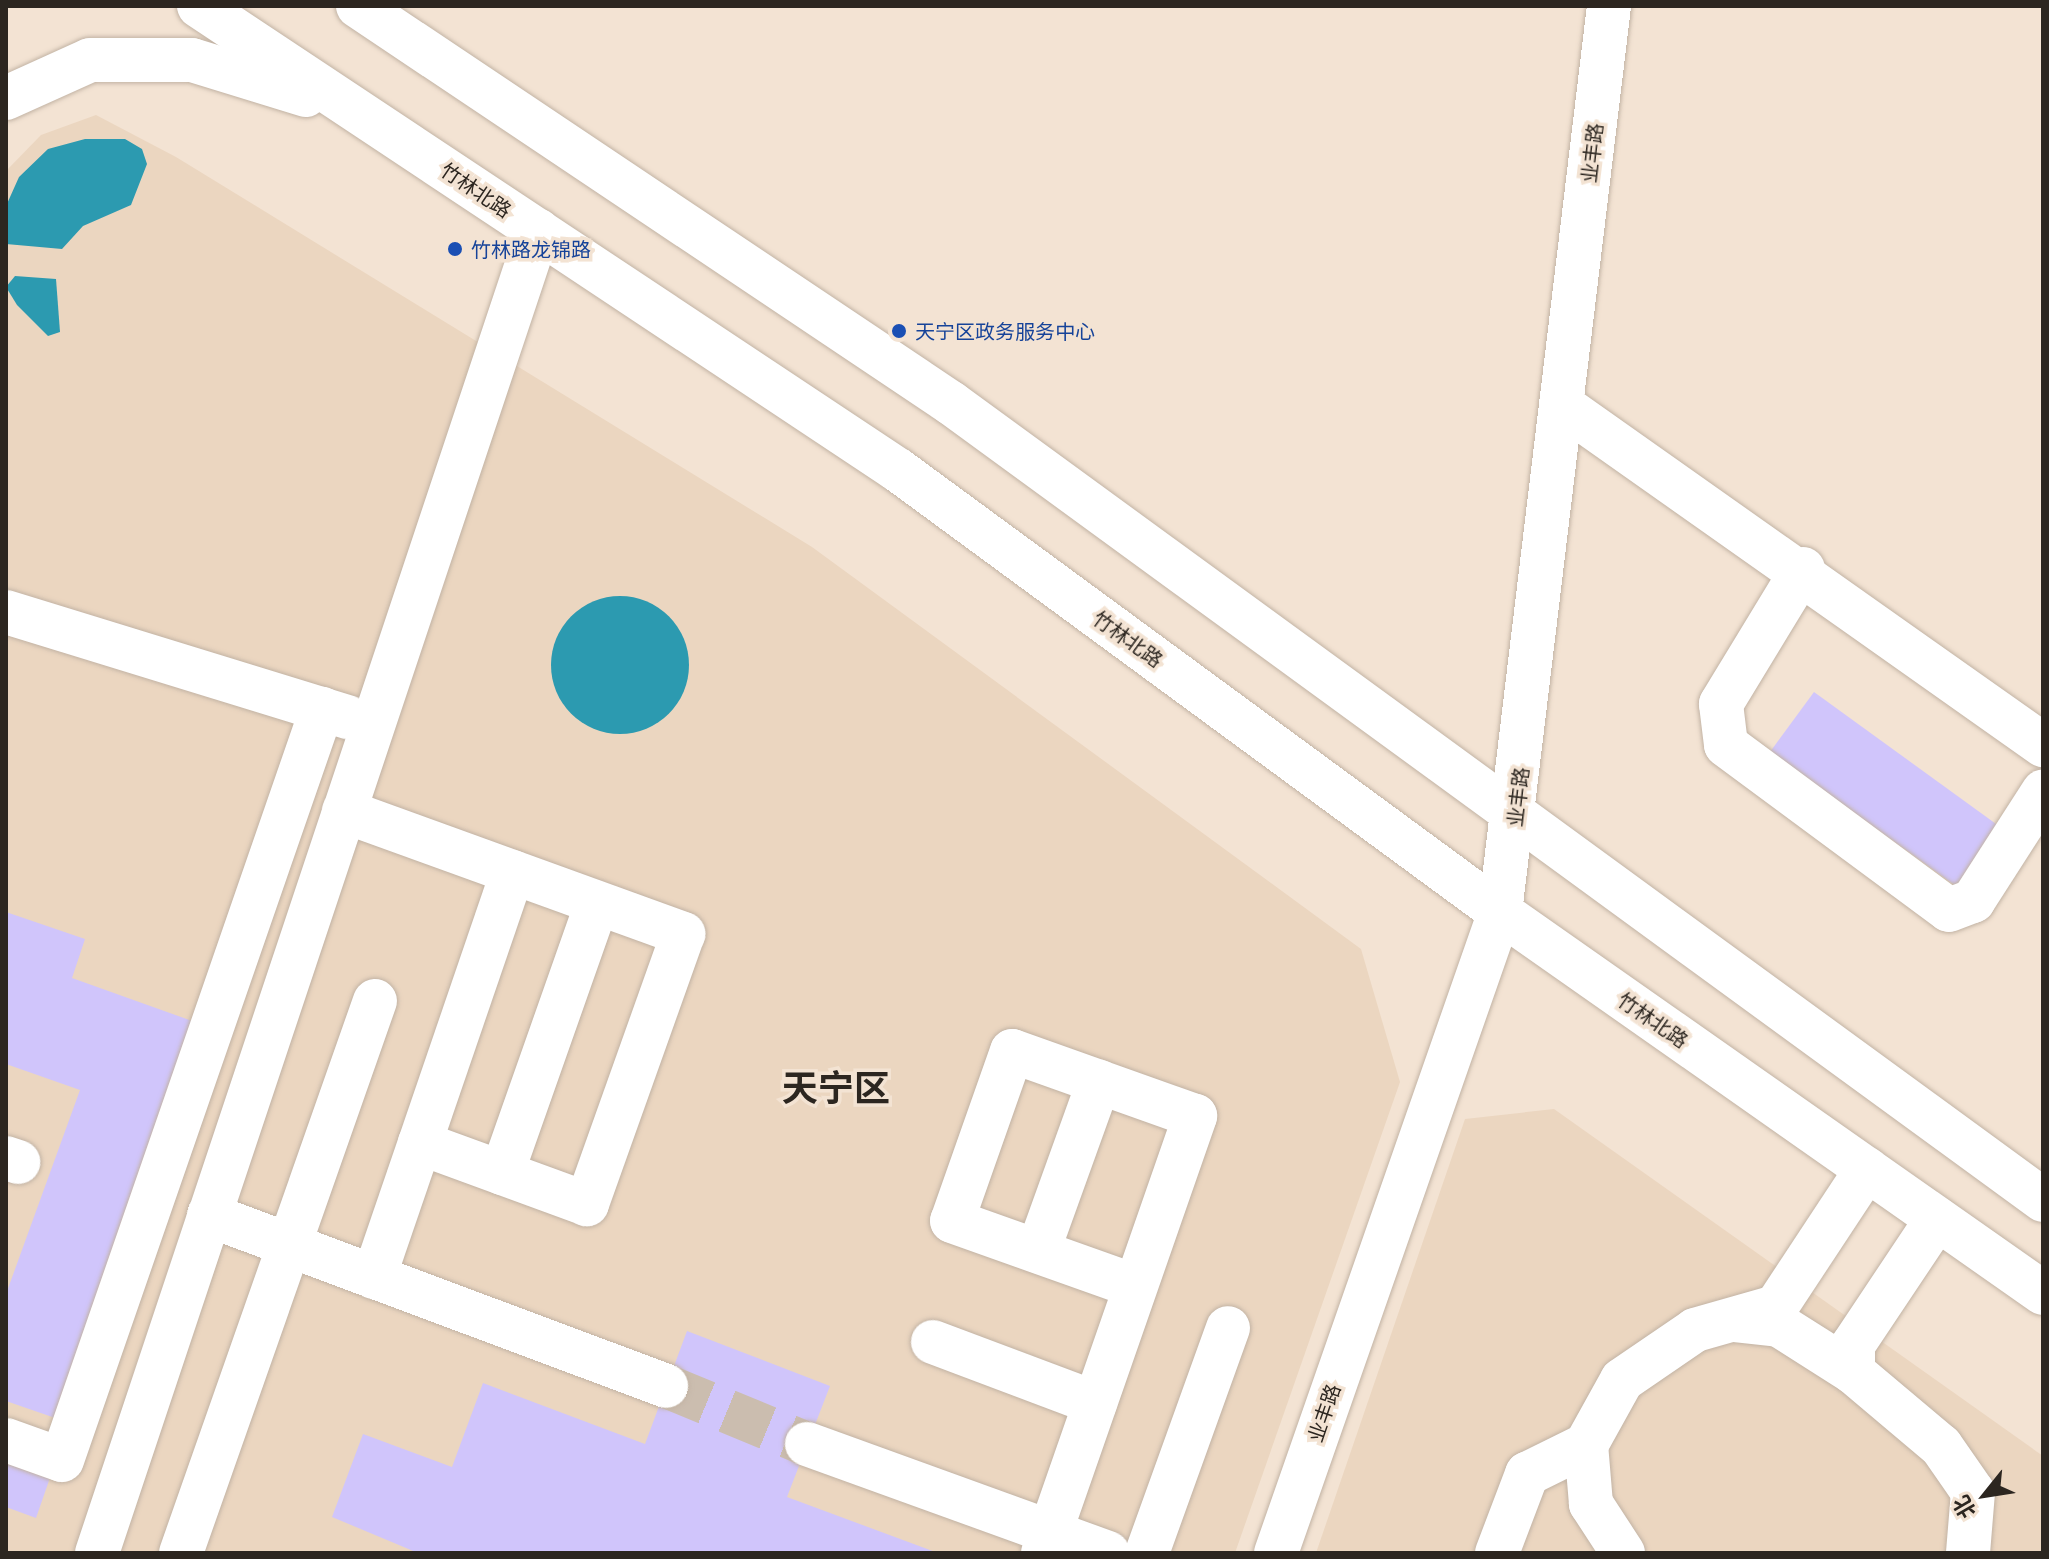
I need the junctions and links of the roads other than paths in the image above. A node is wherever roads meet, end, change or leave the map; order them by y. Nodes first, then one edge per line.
1 (199, 6) edge
2 (358, 6) edge
3 (375, 6) edge
4 (1609, 6) edge
5 (421, 48) junction
6 (6, 98) edge
7 (375, 123) junction
8 (538, 231) junction
9 (1563, 406) junction
10 (1803, 569) junction
11 (6, 612) edge
12 (322, 709) junction
13 (373, 724) junction
14 (2043, 745) edge
15 (2043, 792) edge
16 (344, 811) junction
17 (1516, 815) junction
18 (513, 872) junction
19 (597, 903) junction
20 (1500, 912) junction
21 (375, 1001) dead end
22 (1099, 1082) junction
23 (420, 1143) junction
24 (1867, 1169) junction
25 (502, 1173) junction
26 (2043, 1200) edge
27 (209, 1215) junction
28 (1937, 1219) junction
29 (289, 1245) junction
30 (1038, 1251) junction
31 (374, 1277) junction
32 (1135, 1286) junction
33 (2043, 1293) edge
34 (1732, 1319) junction
35 (1228, 1328) dead end
36 (933, 1342) dead end
37 (1853, 1372) junction
38 (666, 1386) tunnel mouth
39 (1095, 1403) junction
40 (6, 1440) edge
41 (807, 1444) tunnel mouth
42 (1586, 1445) junction
43 (1046, 1542) edge
44 (1970, 1552) edge
45 (97, 1553) edge
46 (181, 1553) edge
47 (1108, 1553) edge
48 (1147, 1553) edge
49 (1276, 1553) edge
50 (1497, 1553) edge
51 (1623, 1553) edge

1 - 7 main road, 竹林北路
2 - 5 main road
3 - 5 main road
4 - 9 main road, 业丰路
5 - 17 main road
6 - 7 main road
7 - 8 main road, 竹林北路
8 - 13 main road
8 - 20 main road, 竹林北路
9 - 10 main road
9 - 17 main road, 业丰路
10 - 14 main road
10 - 15 main road
11 - 12 main road
12 - 13 main road
12 - 40 main road
13 - 16 main road
16 - 18 main road
16 - 27 main road
17 - 20 main road, 业丰路
17 - 26 main road
18 - 19 main road
18 - 23 main road
19 - 25 main road
19 - 25 main road
20 - 24 main road, 竹林北路
20 - 49 main road, 业丰路
21 - 29 main road
22 - 30 main road
22 - 30 main road
22 - 32 main road
23 - 25 main road
23 - 31 main road
24 - 28 main road, 竹林北路
24 - 34 main road
27 - 29 main road
27 - 45 main road
28 - 33 main road, 竹林北路
28 - 37 main road
29 - 31 main road
29 - 46 main road
30 - 32 main road
31 - 38 main road
32 - 39 main road
34 - 37 main road
34 - 42 main road
35 - 48 main road
36 - 39 main road
37 - 44 main road
39 - 43 main road
41 - 43 main road
42 - 50 main road
42 - 51 main road
43 - 47 main road

